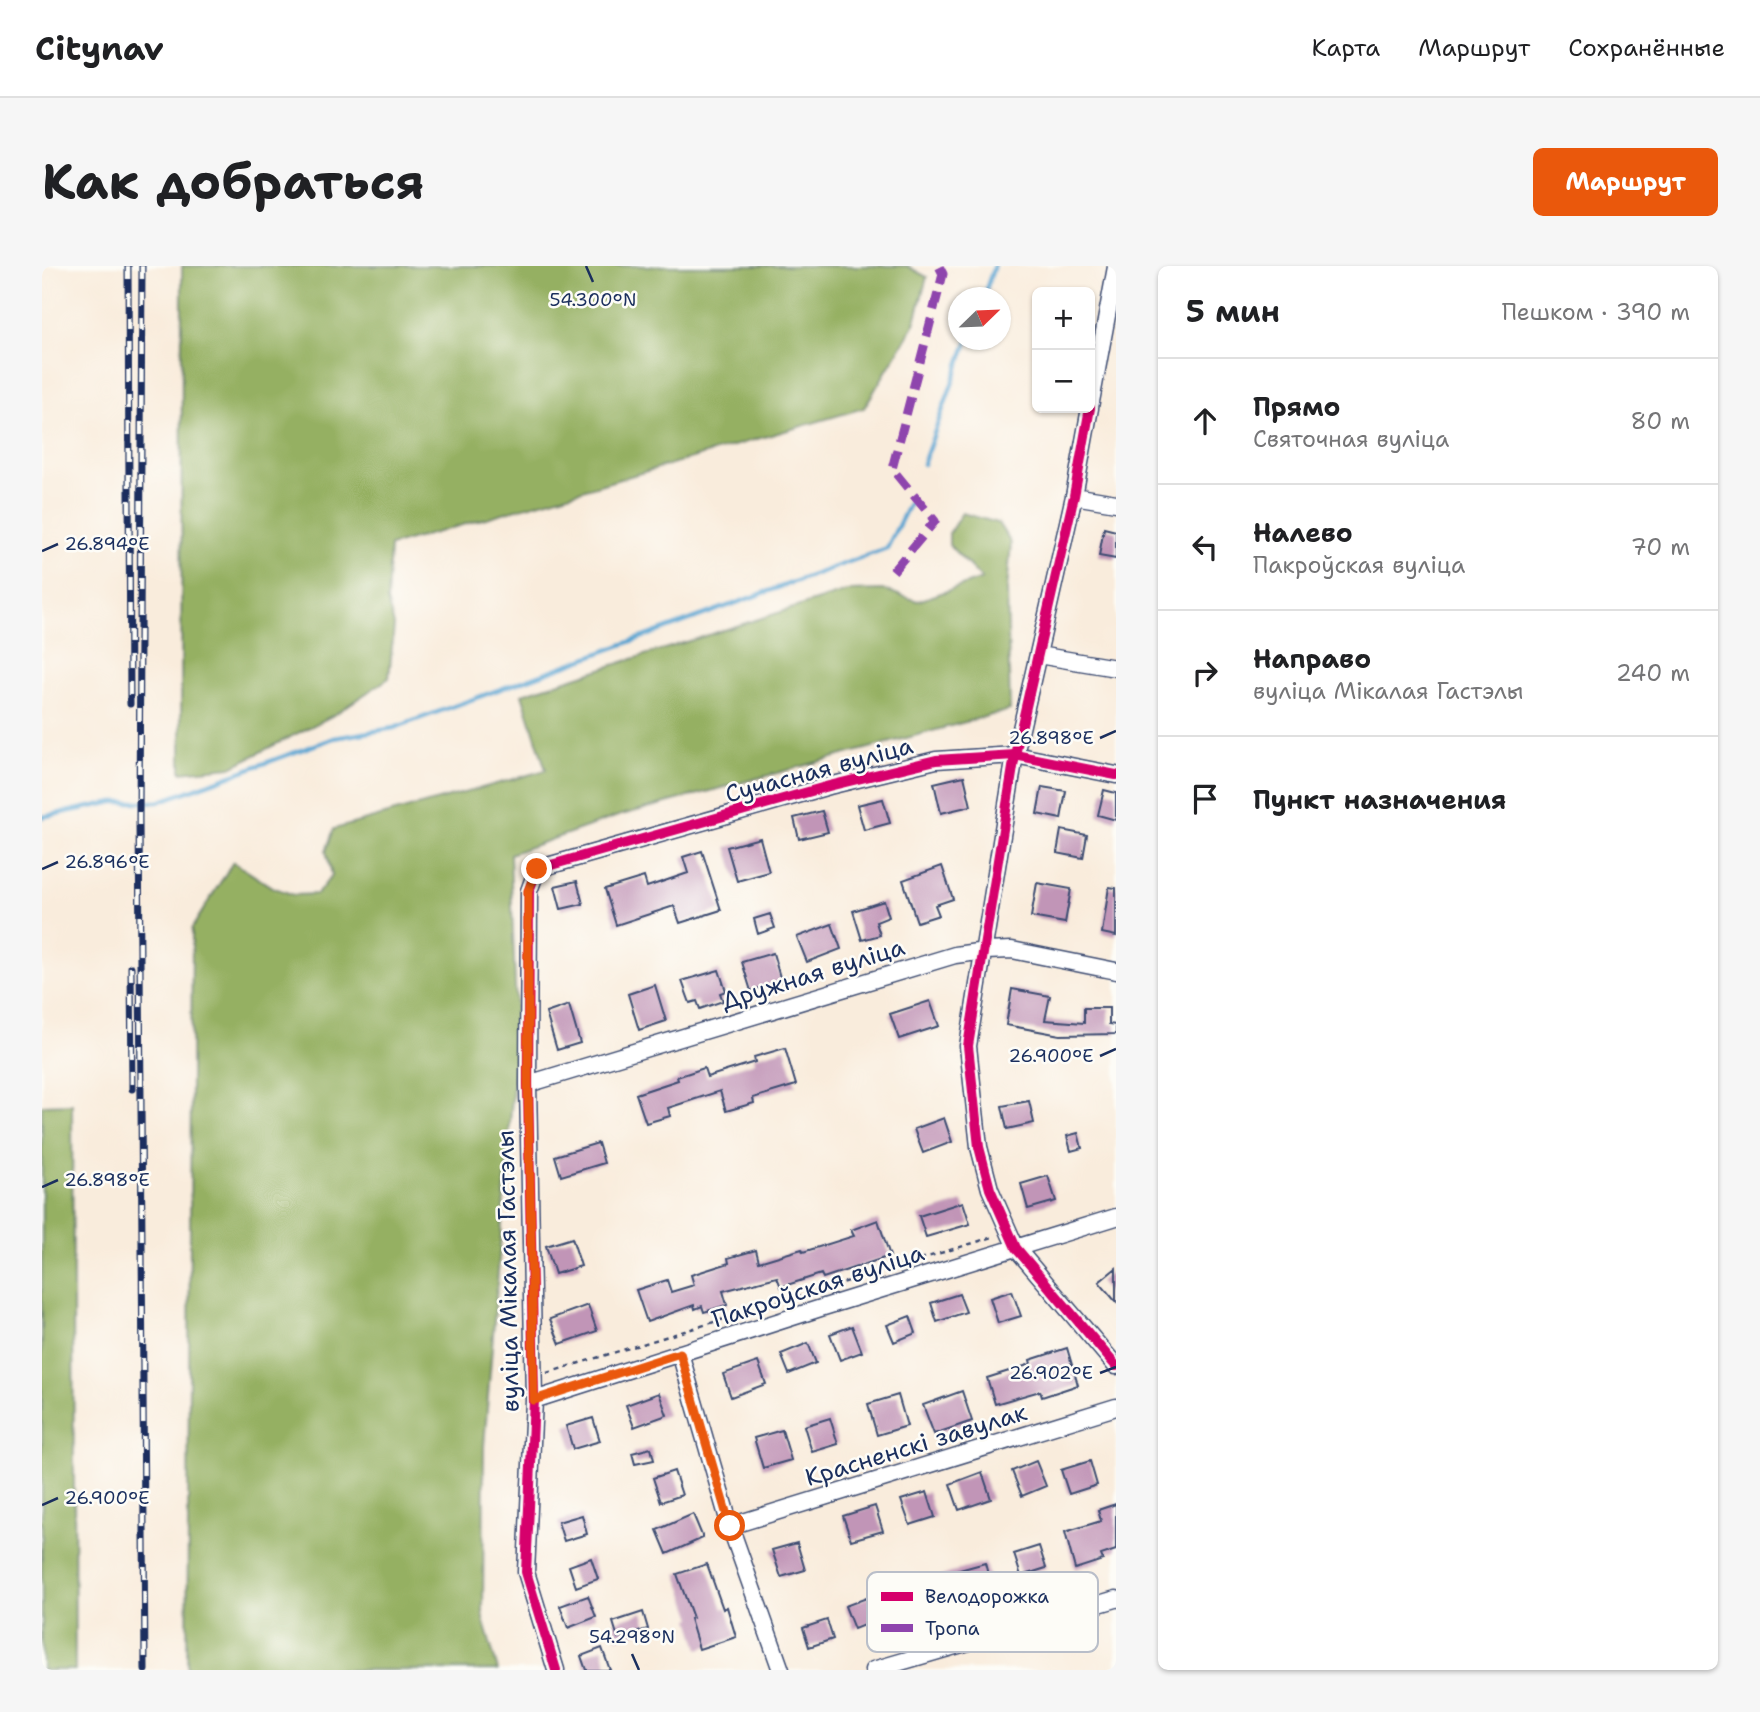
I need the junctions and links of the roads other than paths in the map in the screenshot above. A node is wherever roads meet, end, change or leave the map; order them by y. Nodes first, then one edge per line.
1 (1115, 275) edge
2 (1095, 381) edge
3 (1089, 413) edge
4 (1074, 496) junction
5 (1116, 503) edge
6 (1038, 655) junction
7 (1116, 668) edge
8 (1015, 755) junction
9 (1116, 775) edge
10 (537, 869) joint
11 (985, 951) junction
12 (1116, 971) edge
13 (528, 1084) junction
14 (1116, 1217) edge
15 (1016, 1248) junction
16 (680, 1353) junction
17 (1116, 1366) edge
18 (534, 1400) junction
19 (1116, 1407) edge
20 (730, 1526) junction
21 (1116, 1599) edge
22 (1098, 1604) edge
23 (935, 1652) edge
24 (556, 1670) edge
25 (781, 1670) edge
26 (873, 1670) edge

1 - 2 street
3 - 4 street
4 - 5 street
4 - 6 street
6 - 7 street
6 - 8 street
8 - 9 street, Сучасная вуліца
8 - 10 street, Сучасная вуліца
8 - 11 street
10 - 13 street, вуліца Мікалая Гастэлы
11 - 12 street, Дружная вуліца
11 - 13 street, Дружная вуліца
11 - 15 street
13 - 18 street, вуліца Мікалая Гастэлы
14 - 15 street, Пакроўская вуліца
15 - 16 street, Пакроўская вуліца
15 - 17 street
16 - 18 street, Пакроўская вуліца
16 - 20 street
18 - 24 street, вуліца Мікалая Гастэлы
19 - 20 street, Красненскі завулак
20 - 25 street
21 - 22 street
23 - 26 street

